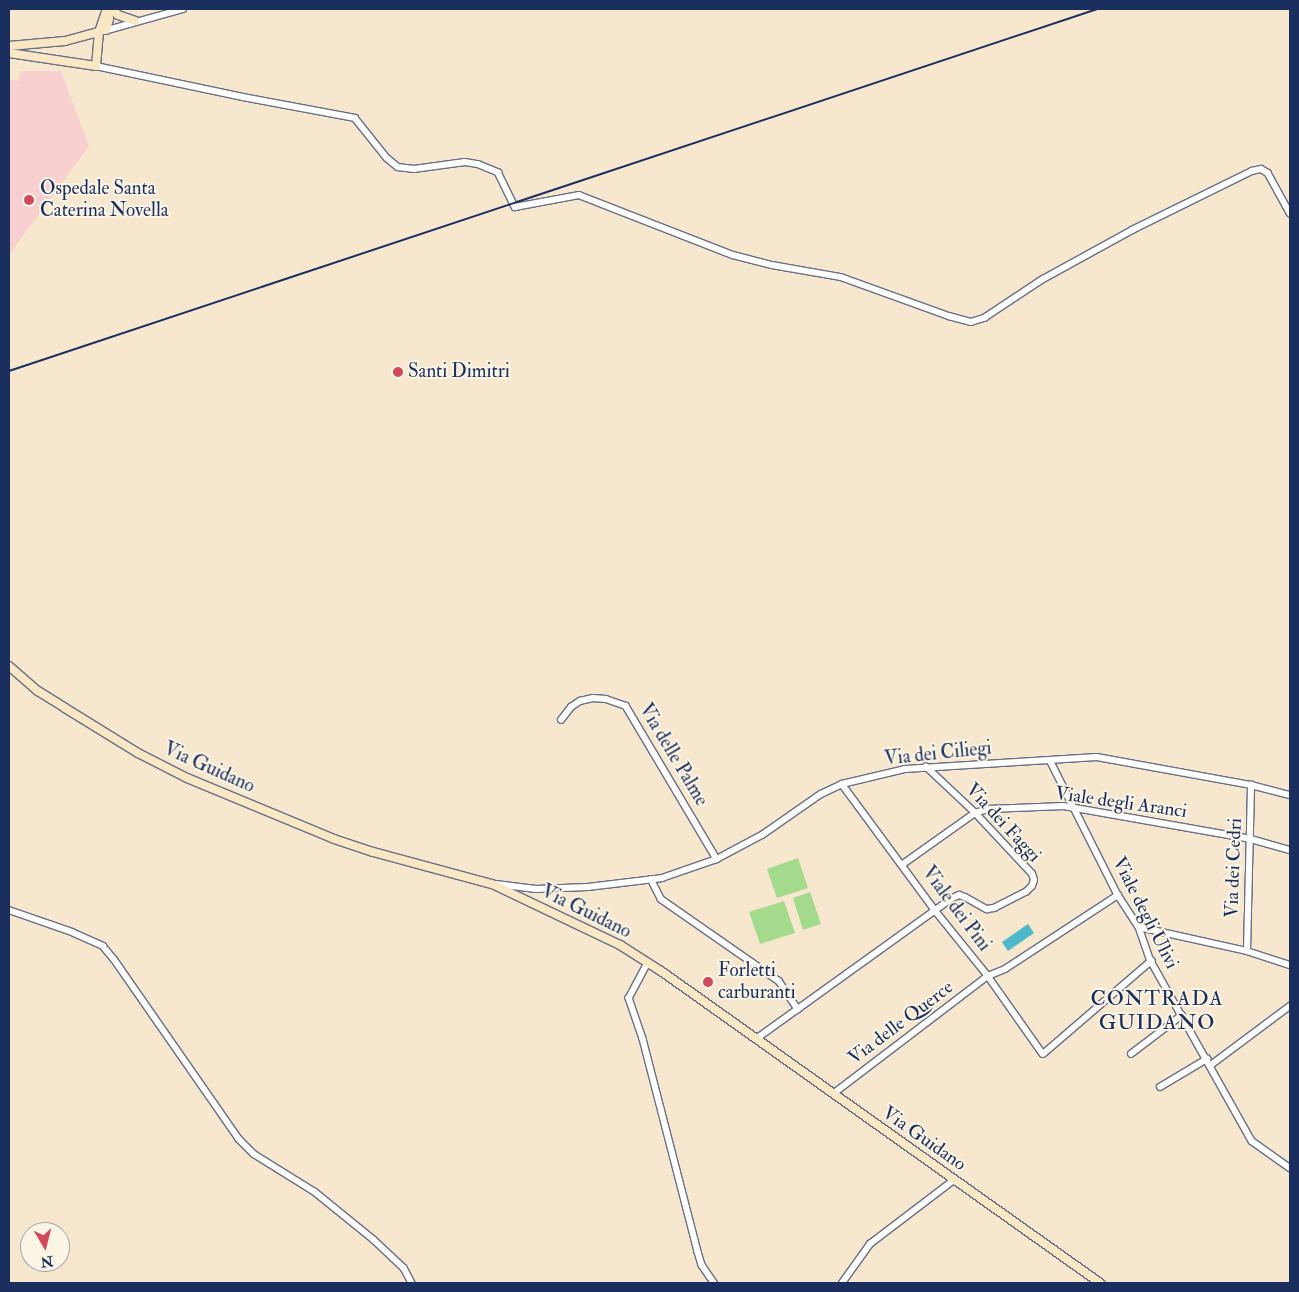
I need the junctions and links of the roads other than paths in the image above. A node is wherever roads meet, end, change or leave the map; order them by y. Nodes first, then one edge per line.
1 (109, 9) edge
2 (184, 9) edge
3 (135, 21) junction
4 (102, 31) junction
5 (9, 46) edge
6 (9, 53) edge
7 (96, 66) junction
8 (1290, 213) edge
9 (9, 666) edge
10 (561, 720) dead end
11 (1050, 760) junction
12 (926, 767) junction
13 (842, 784) junction
14 (1251, 786) junction
15 (1290, 795) edge
16 (1075, 808) junction
17 (975, 813) junction
18 (1251, 839) junction
19 (1290, 850) edge
20 (717, 859) junction
21 (903, 864) junction
22 (651, 879) junction
23 (492, 884) junction
24 (1118, 894) junction
25 (934, 909) junction
26 (9, 910) edge
27 (1139, 928) junction
28 (1247, 952) junction
29 (1152, 961) junction
30 (648, 963) junction
31 (1290, 965) edge
32 (988, 976) junction
33 (1290, 1006) edge
34 (798, 1009) junction
35 (1182, 1015) junction
36 (756, 1039) junction
37 (1131, 1054) dead end
38 (1207, 1059) junction
39 (1211, 1065) junction
40 (1160, 1087) dead end
41 (833, 1094) junction
42 (1290, 1168) edge
43 (954, 1180) junction
44 (412, 1283) edge
45 (714, 1283) edge
46 (842, 1283) edge
47 (1100, 1283) edge

1 - 3 main road
1 - 4 main road
2 - 3 street
3 - 4 street
4 - 5 main road
4 - 7 main road
6 - 7 main road
7 - 8 street
9 - 23 main road, Via Guidano
10 - 20 street, Via delle Palme
11 - 12 street, Via dei Ciliegi
11 - 14 street, Via dei Ciliegi
11 - 16 street, Viale degli Ulivi
12 - 13 street, Via dei Ciliegi
12 - 17 street, Via dei Faggi
13 - 20 street, Via dei Ciliegi
13 - 21 street, Viale dei Pini
14 - 15 street, Via dei Ciliegi
14 - 18 street, Via dei Cedri
16 - 17 street, Viale degli Aranci
16 - 18 street, Viale degli Aranci
16 - 24 street, Viale degli Ulivi
17 - 21 street, Viale degli Aranci
17 - 25 street, Via dei Faggi
18 - 19 street, Viale degli Aranci
18 - 28 street, Via dei Cedri
20 - 22 street, Via dei Ciliegi
21 - 25 street, Viale dei Pini
22 - 23 street, Via dei Ciliegi
22 - 34 street
23 - 30 main road, Via Guidano
24 - 27 street, Viale degli Ulivi
24 - 32 street, Via delle Querce
25 - 32 street, Viale dei Pini
25 - 34 street
26 - 44 street
27 - 28 street
27 - 29 street, Viale degli Ulivi
28 - 31 street
29 - 32 street, Viale dei Pini
29 - 35 street, Viale degli Ulivi
30 - 36 main road, Via Guidano
30 - 45 street
32 - 41 street, Via delle Querce
33 - 39 street
34 - 36 street
35 - 37 street
35 - 38 street, Viale degli Ulivi
36 - 41 main road, Via Guidano
38 - 39 street, Viale degli Ulivi
38 - 40 street
39 - 42 street, Viale degli Ulivi
41 - 43 main road, Via Guidano
43 - 46 street
43 - 47 main road, Via Guidano

